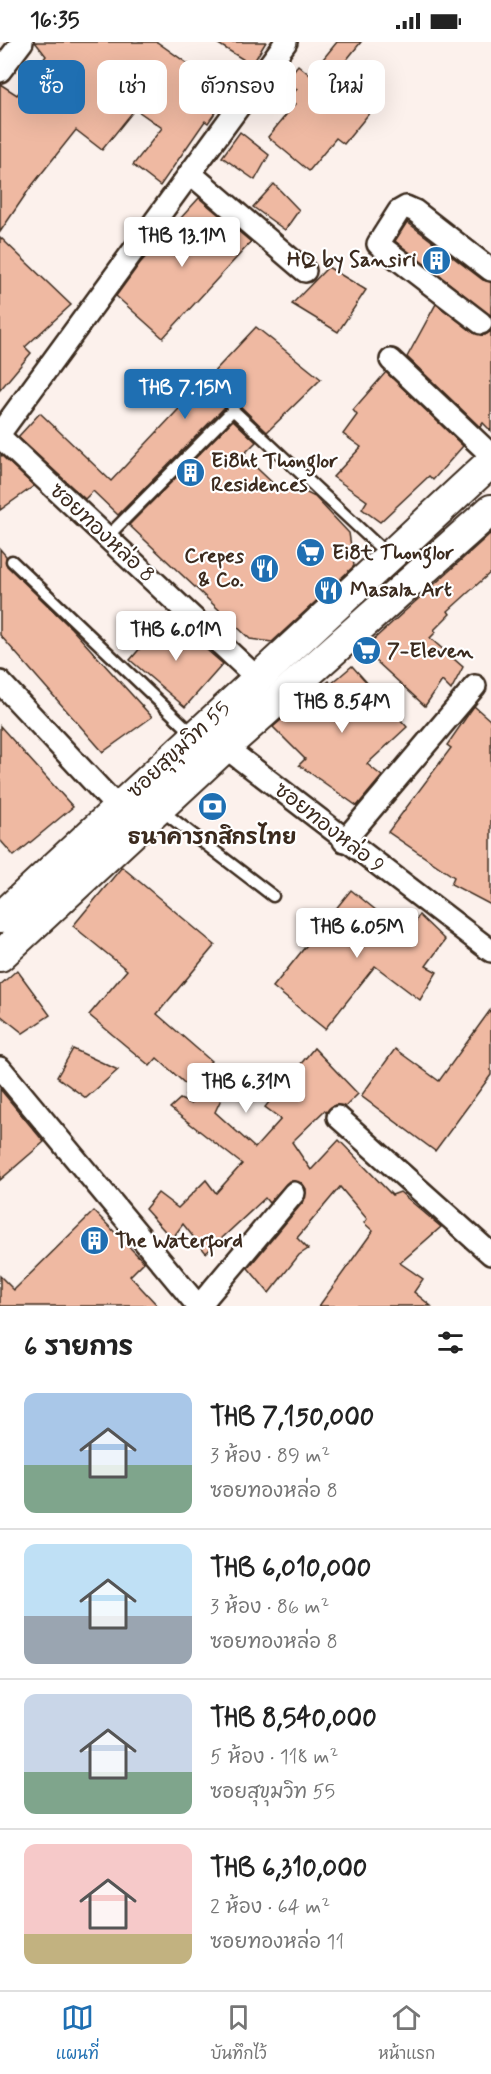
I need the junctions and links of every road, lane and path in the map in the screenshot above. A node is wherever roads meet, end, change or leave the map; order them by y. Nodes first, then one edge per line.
1 (22, 42) edge
2 (286, 42) edge
3 (0, 70) edge
4 (190, 173) junction
5 (491, 270) edge
6 (305, 271) dead end
7 (481, 323) dead end
8 (391, 360) dead end
9 (0, 435) edge
10 (491, 455) edge
11 (491, 462) edge
12 (457, 492) junction
13 (488, 517) edge
14 (107, 537) junction
15 (389, 556) junction
16 (12, 561) dead end
17 (257, 678) junction
18 (0, 682) edge
19 (475, 686) dead end
20 (278, 699) junction
21 (200, 730) junction
22 (225, 747) junction
23 (117, 807) junction
24 (159, 808) junction
25 (344, 841) junction
26 (273, 896) dead end
27 (0, 918) edge
28 (491, 951) edge
29 (0, 956) edge
30 (0, 1068) edge
31 (338, 1117) dead end
32 (294, 1193) dead end
33 (491, 1254) edge
34 (198, 1306) edge

1 - 3 street
2 - 4 street
4 - 6 street
4 - 9 street
5 - 7 street
8 - 10 street
9 - 14 street, ซอยทองหล่อ 8
11 - 12 main road, ซอยสุขุมวิท 55
12 - 13 main road
12 - 15 main road, ซอยสุขุมวิท 55
13 - 20 main road, ซอยสุขุมวิท 55
14 - 15 lane
14 - 17 street, ซอยทองหล่อ 8
15 - 17 main road, ซอยสุขุมวิท 55
16 - 21 lane
17 - 20 main road
17 - 21 main road, ซอยสุขุมวิท 55
18 - 23 street
19 - 25 street
20 - 22 main road, ซอยสุขุมวิท 55
21 - 22 main road
21 - 23 main road, ซอยสุขุมวิท 55
22 - 24 main road, ซอยสุขุมวิท 55
22 - 25 street, ซอยทองหล่อ 9
23 - 27 main road, ซอยสุขุมวิท 55
24 - 26 lane
24 - 29 main road, ซอยสุขุมวิท 55
25 - 28 street, ซอยทองหล่อ 9
30 - 34 street
31 - 33 street
32 - 34 street

